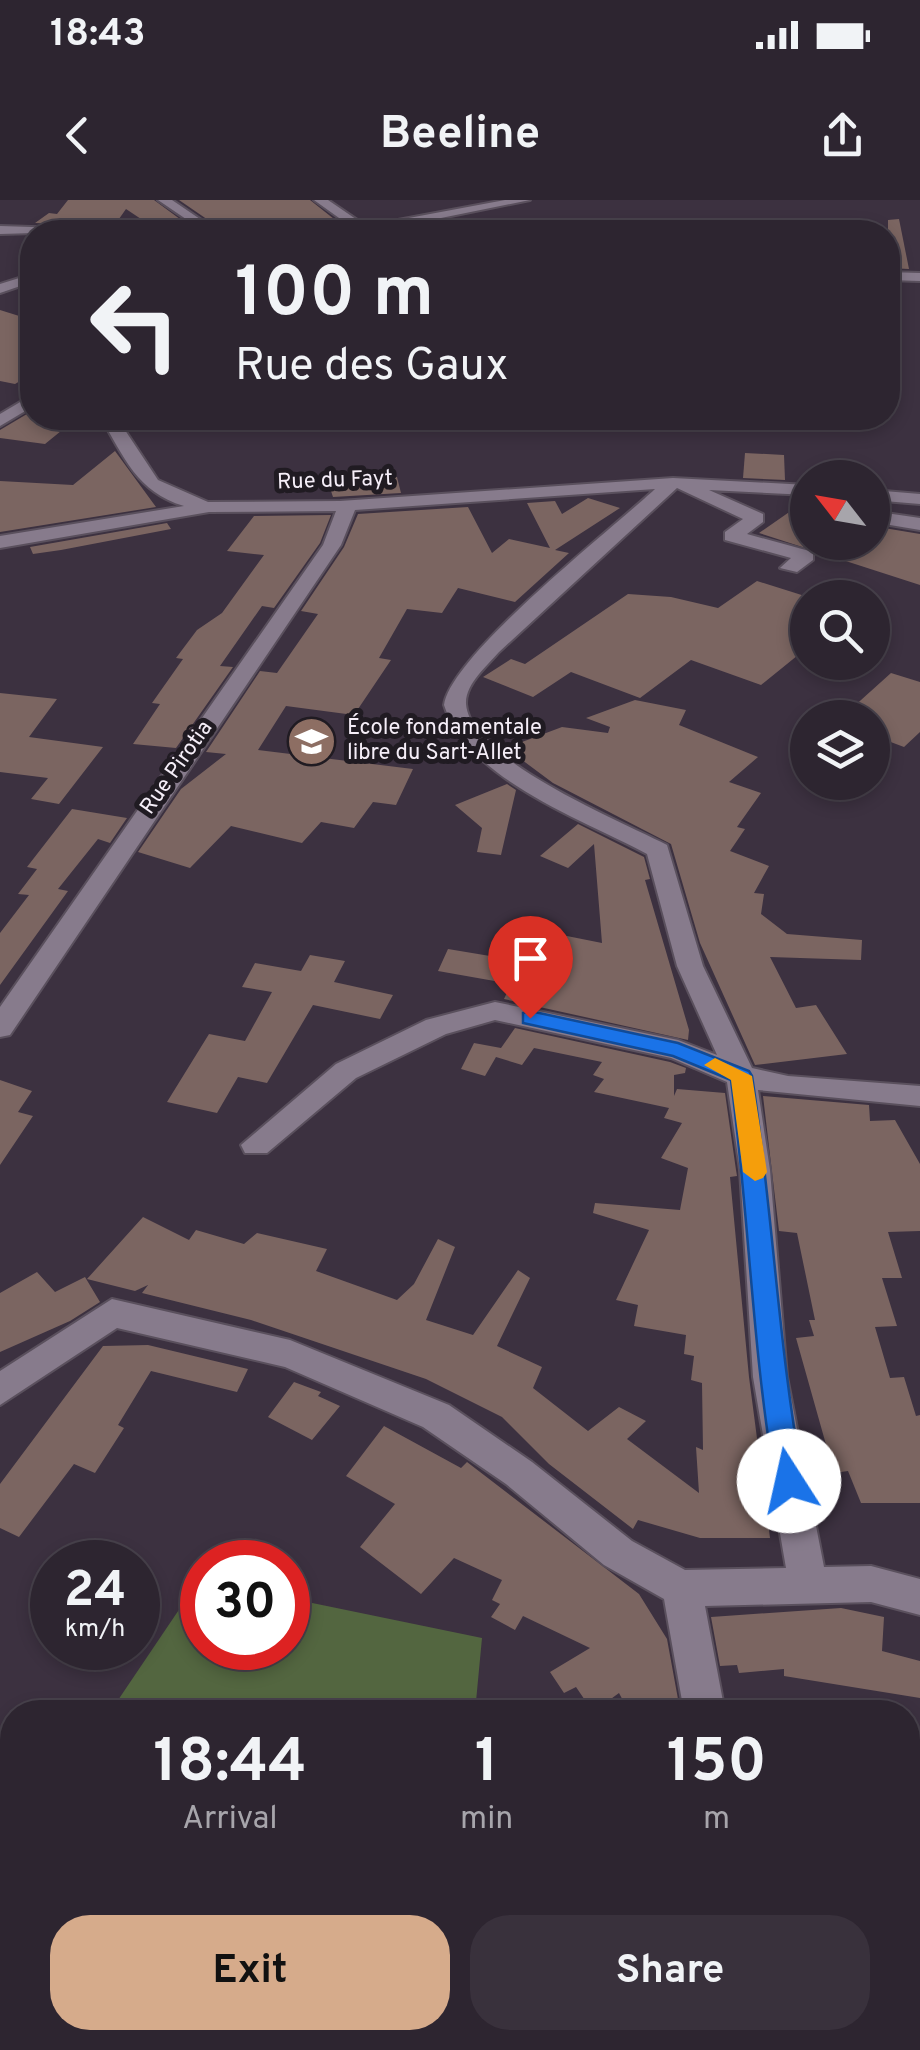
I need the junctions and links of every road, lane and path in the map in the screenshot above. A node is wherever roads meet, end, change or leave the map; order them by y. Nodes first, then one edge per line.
1 (164, 200) edge
2 (320, 200) edge
3 (524, 200) edge
4 (195, 220) edge
5 (351, 220) edge
6 (423, 220) edge
7 (116, 430) edge
8 (681, 483) junction
9 (790, 489) edge
10 (890, 496) edge
11 (920, 499) edge
12 (790, 504) edge
13 (348, 505) junction
14 (209, 508) junction
15 (757, 518) junction
16 (890, 519) edge
17 (920, 524) edge
18 (0, 542) edge
19 (790, 568) dead end
20 (0, 1028) edge
21 (741, 1076) junction
22 (920, 1096) edge
23 (256, 1146) dead end
24 (0, 1390) edge
25 (808, 1585) junction
26 (681, 1588) junction
27 (920, 1597) edge
28 (703, 1700) edge

1 - 4 street
2 - 5 street
3 - 6 street
7 - 14 street
8 - 9 street, Rue du Fayt
8 - 13 street, Rue du Fayt
8 - 15 street
8 - 21 street
10 - 11 street
12 - 15 street
13 - 14 street, Rue du Fayt
13 - 20 street, Rue Pirotia
14 - 18 street, Rue du Fayt
15 - 19 street
16 - 17 street
21 - 22 street
21 - 23 street
21 - 25 street
24 - 26 street
25 - 26 street
25 - 27 street
26 - 28 street

